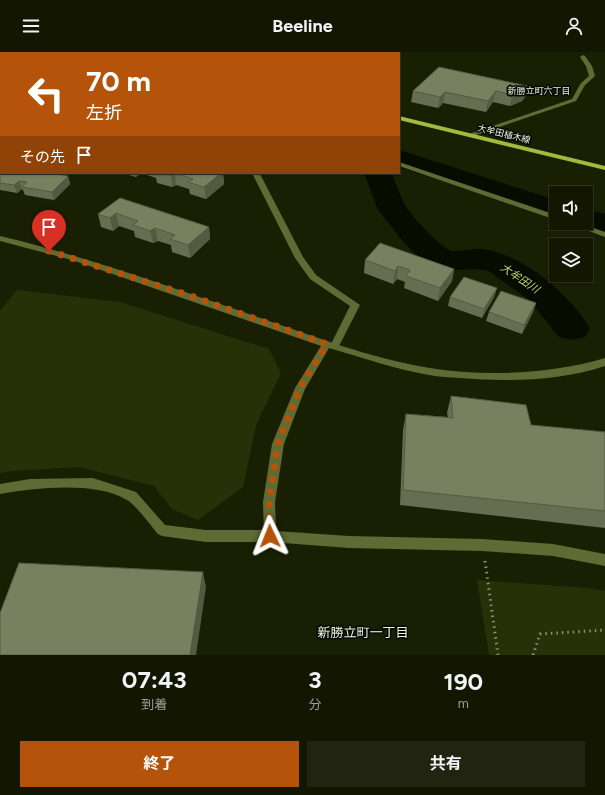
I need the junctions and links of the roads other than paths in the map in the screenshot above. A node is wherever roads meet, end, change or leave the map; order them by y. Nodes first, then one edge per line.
1 (583, 57) dead end
2 (400, 118) edge
3 (471, 135) junction
4 (400, 164) edge
5 (605, 168) edge
6 (256, 174) edge
7 (549, 216) edge
8 (591, 230) edge
9 (605, 235) edge
10 (0, 238) edge
11 (331, 345) junction
12 (605, 362) edge
13 (0, 489) edge
14 (270, 536) junction
15 (605, 560) edge

1 - 3 street
2 - 3 main road, 大牟田植木線
3 - 5 main road, 大牟田植木線
4 - 7 street
6 - 11 street
8 - 9 street
10 - 11 street
11 - 12 street
11 - 14 street
13 - 14 street
14 - 15 street

